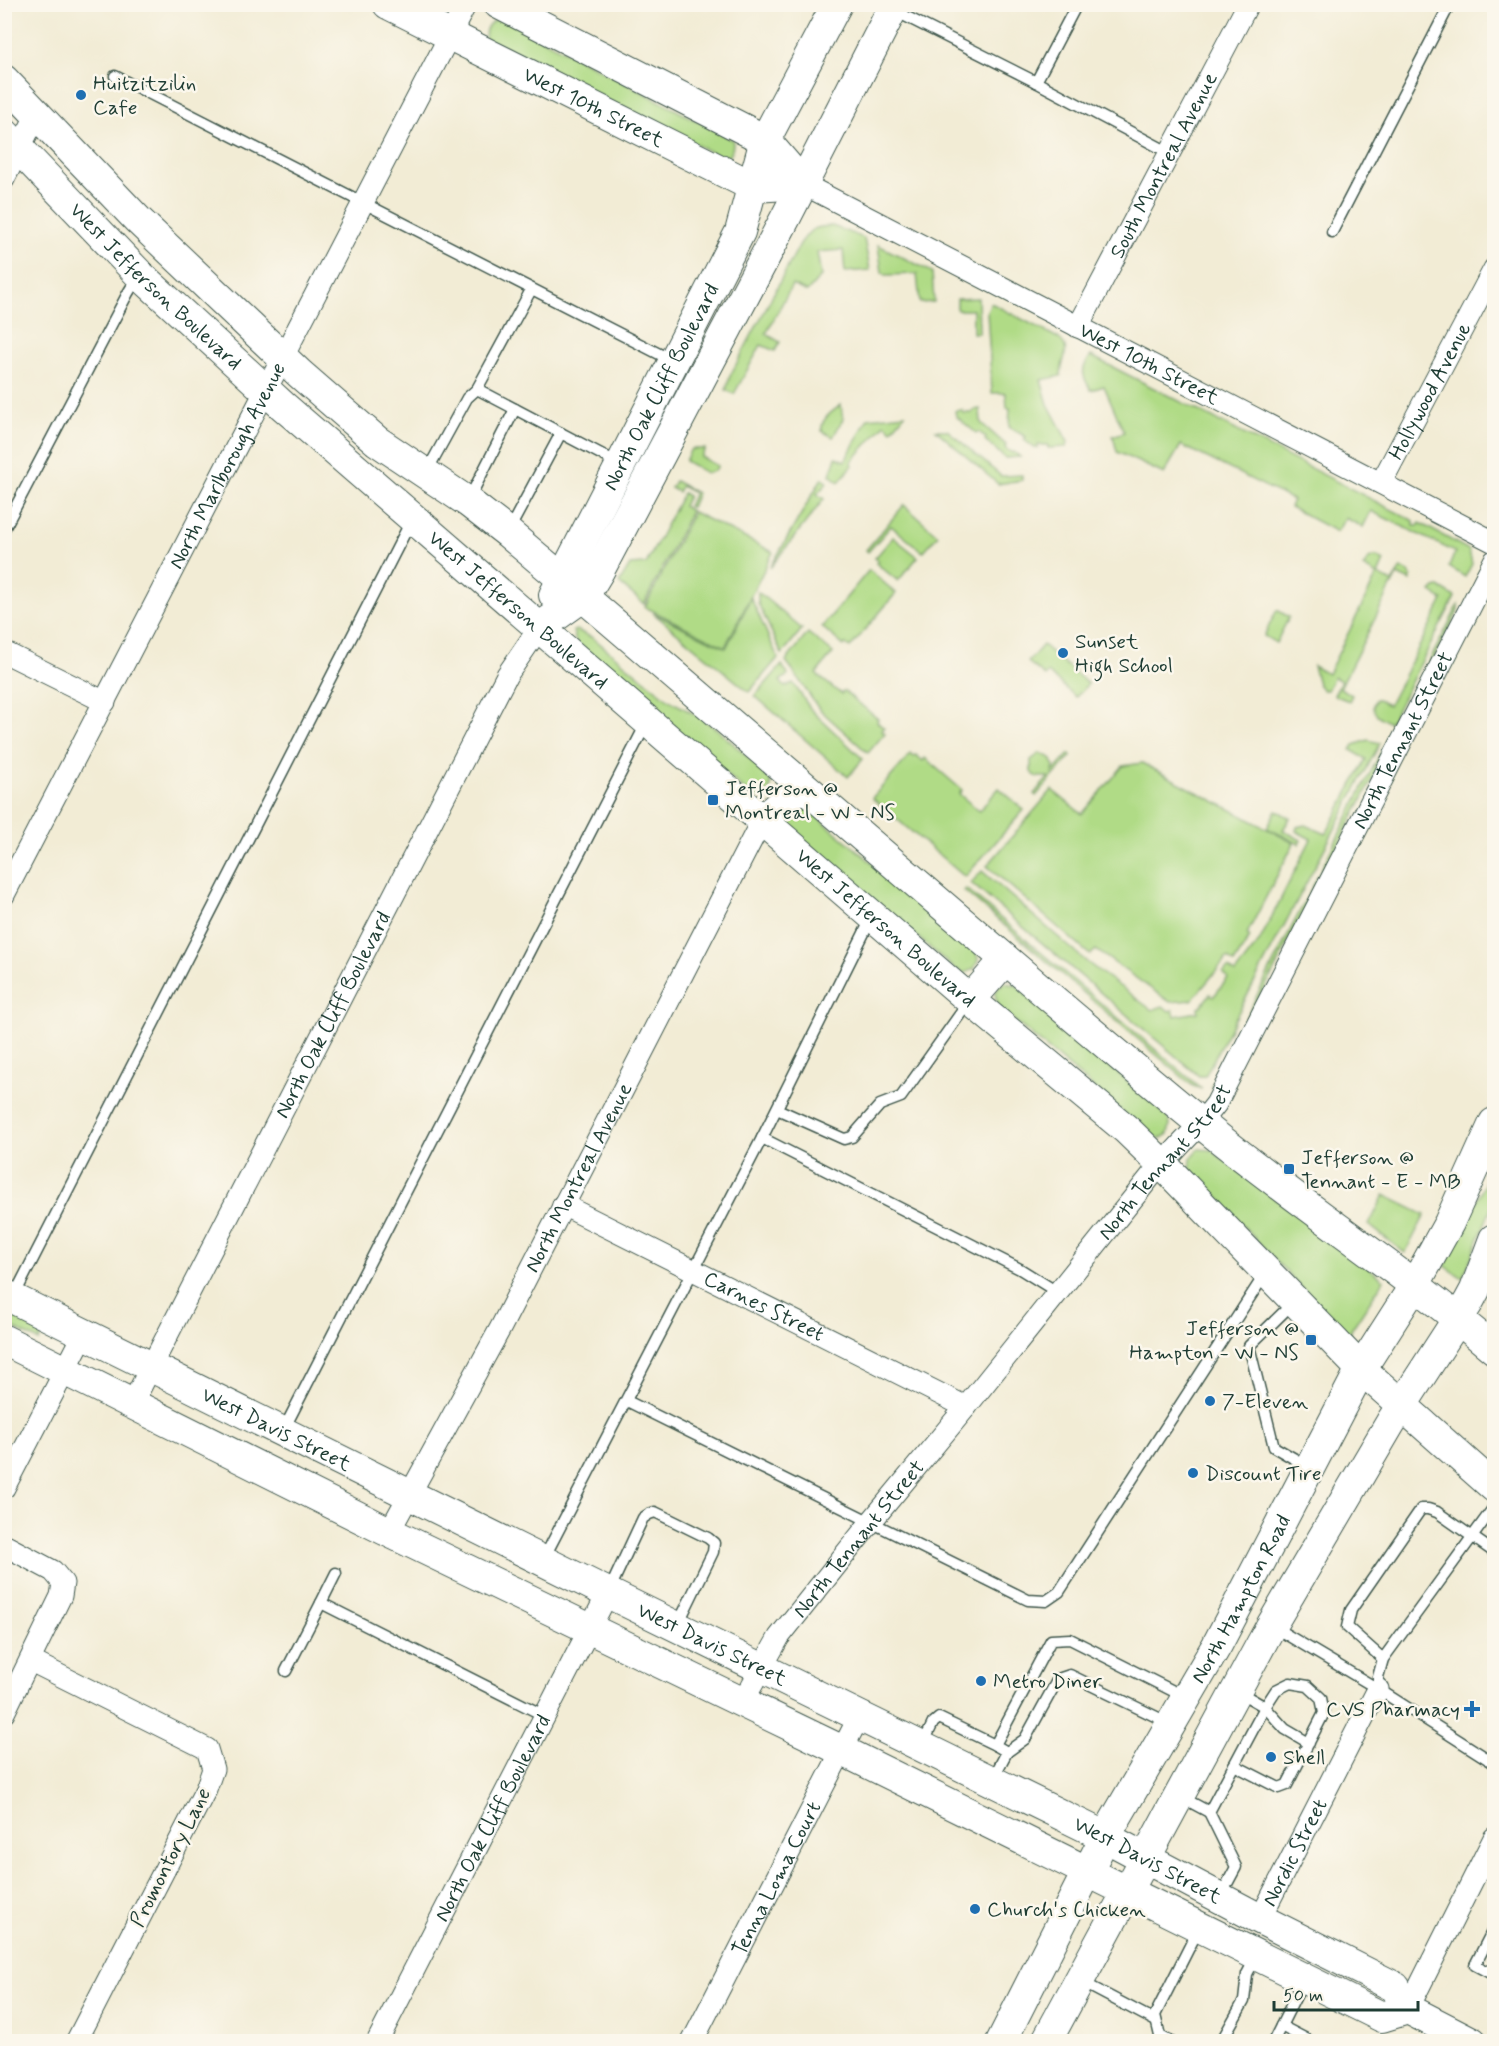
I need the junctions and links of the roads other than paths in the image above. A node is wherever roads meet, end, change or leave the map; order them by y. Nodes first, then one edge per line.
1 (388, 4) edge
2 (466, 4) edge
3 (499, 4) edge
4 (837, 4) edge
5 (1077, 4) edge
6 (1248, 4) edge
7 (1450, 4) edge
8 (894, 7) edge
9 (450, 36) junction
10 (115, 76) dead end
11 (4, 80) edge
12 (1036, 82) junction
13 (37, 114) junction
14 (765, 140) junction
15 (12, 141) edge
16 (1170, 153) junction
17 (4, 179) edge
18 (803, 184) junction
19 (754, 187) junction
20 (363, 204) junction
21 (1332, 232) dead end
22 (1494, 269) edge
23 (140, 275) junction
24 (531, 290) junction
25 (1078, 327) junction
26 (283, 358) junction
27 (673, 362) junction
28 (477, 389) junction
29 (266, 391) junction
30 (515, 409) junction
31 (561, 433) junction
32 (620, 464) junction
33 (426, 474) junction
34 (1382, 483) junction
35 (468, 502) junction
36 (412, 518) junction
37 (4, 529) edge
38 (508, 533) junction
39 (1494, 542) edge
40 (1494, 561) edge
41 (572, 587) junction
42 (539, 628) junction
43 (4, 652) edge
44 (105, 702) junction
45 (647, 722) junction
46 (801, 786) junction
47 (762, 820) junction
48 (4, 895) edge
49 (873, 916) junction
50 (1005, 960) junction
51 (970, 1000) junction
52 (777, 1109) junction
53 (1201, 1124) junction
54 (1493, 1129) edge
55 (762, 1138) junction
56 (1162, 1164) junction
57 (563, 1205) junction
58 (1494, 1239) edge
59 (693, 1271) junction
60 (1268, 1271) junction
61 (1414, 1286) junction
62 (1057, 1292) junction
63 (9, 1296) edge
64 (1295, 1300) junction
65 (1457, 1319) junction
66 (84, 1334) junction
67 (4, 1340) edge
68 (1494, 1348) edge
69 (151, 1366) junction
70 (1361, 1369) junction
71 (65, 1370) junction
72 (627, 1401) junction
73 (132, 1404) junction
74 (1402, 1406) junction
75 (966, 1407) junction
76 (283, 1431) junction
77 (1310, 1468) junction
78 (1494, 1487) edge
79 (4, 1488) edge
80 (410, 1494) junction
81 (1494, 1507) edge
82 (870, 1522) junction
83 (389, 1532) junction
84 (1473, 1536) junction
85 (4, 1545) edge
86 (1494, 1552) edge
87 (543, 1560) junction
88 (336, 1573) dead end
89 (608, 1593) junction
90 (321, 1603) junction
91 (676, 1626) junction
92 (1271, 1626) junction
93 (590, 1629) junction
94 (1383, 1659) junction
95 (31, 1661) junction
96 (760, 1668) junction
97 (286, 1671) dead end
98 (1378, 1689) junction
99 (1236, 1690) junction
100 (1188, 1698) junction
101 (742, 1703) junction
102 (1265, 1707) junction
103 (4, 1713) edge
104 (860, 1715) junction
105 (545, 1716) junction
106 (1172, 1725) junction
107 (1309, 1743) junction
108 (994, 1745) junction
109 (922, 1746) junction
110 (843, 1751) junction
111 (1007, 1752) junction
112 (1494, 1762) edge
113 (1234, 1766) junction
114 (992, 1780) junction
115 (1178, 1796) junction
116 (1209, 1812) junction
117 (1105, 1837) junction
118 (1494, 1838) edge
119 (1144, 1858) junction
120 (1087, 1872) junction
121 (1126, 1891) junction
122 (1220, 1898) junction
123 (1260, 1919) junction
124 (1199, 1927) junction
125 (1494, 1928) edge
126 (1258, 1955) junction
127 (1494, 1975) edge
128 (1305, 1978) junction
129 (1078, 1980) junction
130 (1408, 2008) junction
131 (1156, 2021) junction
132 (1281, 2026) junction
133 (1435, 2033) edge
134 (76, 2042) edge
135 (377, 2042) edge
136 (692, 2042) edge
137 (1001, 2042) edge
138 (1046, 2042) edge
139 (1171, 2042) edge
140 (1221, 2042) edge
141 (1273, 2042) edge
142 (1312, 2042) edge
143 (1472, 2042) edge

1 - 9 main road, West 10th Street
2 - 9 street, North Marlborough Avenue
3 - 14 main road, West 10th Street
4 - 14 main road, North Oak Cliff Boulevard
5 - 12 lane
6 - 16 street, South Montreal Avenue
7 - 21 lane
8 - 12 lane
8 - 18 main road, North Oak Cliff Boulevard
9 - 19 main road, West 10th Street
9 - 20 street, North Marlborough Avenue
10 - 20 lane
11 - 13 main road, West Jefferson Boulevard
12 - 16 lane
13 - 15 street
13 - 26 main road, West Jefferson Boulevard
14 - 18 main road, West 10th Street
14 - 19 main road, North Oak Cliff Boulevard
15 - 17 street
15 - 23 main road, West Jefferson Boulevard
16 - 25 street, South Montreal Avenue
18 - 19 main road, West 10th Street
18 - 25 street, West 10th Street
18 - 41 main road, North Oak Cliff Boulevard
19 - 27 main road, North Oak Cliff Boulevard
20 - 24 lane
20 - 26 street, North Marlborough Avenue
22 - 34 street, Hollywood Avenue
23 - 29 main road, West Jefferson Boulevard
23 - 37 lane
24 - 27 lane
24 - 28 lane
25 - 34 street, West 10th Street
26 - 29 street, North Marlborough Avenue
26 - 33 main road, West Jefferson Boulevard
27 - 32 main road, North Oak Cliff Boulevard
28 - 30 lane
28 - 33 lane
29 - 36 main road, West Jefferson Boulevard
29 - 44 street, North Marlborough Avenue
30 - 31 lane
30 - 35 lane
31 - 32 lane
31 - 38 lane
32 - 41 main road, North Oak Cliff Boulevard
33 - 35 main road, West Jefferson Boulevard
34 - 39 street, West 10th Street
35 - 38 main road, West Jefferson Boulevard
36 - 42 main road, West Jefferson Boulevard
36 - 63 lane
38 - 41 main road, West Jefferson Boulevard
40 - 53 street, North Tennant Street
41 - 42 main road, North Oak Cliff Boulevard
41 - 46 main road, West Jefferson Boulevard
42 - 45 main road, West Jefferson Boulevard
42 - 69 street, North Oak Cliff Boulevard
43 - 44 street
44 - 48 street, North Marlborough Avenue
45 - 47 main road, West Jefferson Boulevard
45 - 76 lane
46 - 47 main road
46 - 50 main road, West Jefferson Boulevard
47 - 49 main road, West Jefferson Boulevard
47 - 57 street, North Montreal Avenue
49 - 51 main road, West Jefferson Boulevard
49 - 52 lane
50 - 51 main road
50 - 53 main road, West Jefferson Boulevard
51 - 52 lane
51 - 56 main road, West Jefferson Boulevard
52 - 55 lane
53 - 56 street, North Tennant Street
53 - 61 main road, West Jefferson Boulevard
54 - 61 main road, North Hampton Road
55 - 59 lane
55 - 62 lane
56 - 60 main road, West Jefferson Boulevard
56 - 62 street, North Tennant Street
57 - 59 street, Carnes Street
57 - 80 street, North Montreal Avenue
58 - 65 main road, North Hampton Road
59 - 72 lane
59 - 75 street, Carnes Street
60 - 64 main road, West Jefferson Boulevard
60 - 82 lane
61 - 65 main road, West Jefferson Boulevard
61 - 70 main road, North Hampton Road
62 - 75 street, North Tennant Street
63 - 66 main road, West Davis Street
64 - 70 main road, West Jefferson Boulevard
64 - 77 lane
65 - 68 main road, West Jefferson Boulevard
65 - 74 main road, North Hampton Road
66 - 69 main road, West Davis Street
66 - 71 street
67 - 71 main road, West Davis Street
69 - 73 street, North Oak Cliff Boulevard
69 - 76 main road, West Davis Street
70 - 74 main road, West Jefferson Boulevard
70 - 77 main road, North Hampton Road
71 - 73 main road, West Davis Street
71 - 79 street
72 - 82 lane
72 - 87 lane
73 - 83 main road, West Davis Street
74 - 78 main road, West Jefferson Boulevard
74 - 92 main road, North Hampton Road
75 - 82 street, North Tennant Street
76 - 80 main road, West Davis Street
77 - 100 main road, North Hampton Road
80 - 83 street, North Montreal Avenue
80 - 87 main road, West Davis Street
81 - 84 lane
82 - 96 street, North Tennant Street
83 - 93 main road, West Davis Street
84 - 86 lane
84 - 94 lane
84 - 94 lane
85 - 95 street
87 - 89 main road, West Davis Street
88 - 90 lane
89 - 91 main road, West Davis Street
89 - 91 lane
89 - 93 street, North Oak Cliff Boulevard
90 - 97 lane
90 - 105 lane
91 - 96 main road, West Davis Street
92 - 98 lane
92 - 99 main road, North Hampton Road
93 - 101 main road, West Davis Street
93 - 105 street, North Oak Cliff Boulevard
94 - 98 lane
95 - 103 street
95 - 134 street, Promontory Lane
96 - 101 street, North Tennant Street
96 - 104 main road, West Davis Street
98 - 112 lane
98 - 123 street, Nordic Street
99 - 102 lane
99 - 115 main road, North Hampton Road
100 - 106 main road, North Hampton Road
100 - 108 lane
101 - 110 main road, West Davis Street
102 - 107 lane
102 - 107 lane
102 - 113 lane
104 - 109 main road, West Davis Street
104 - 110 street, Tenna Loma Court
105 - 135 street, North Oak Cliff Boulevard
106 - 111 lane
106 - 117 main road, North Hampton Road
107 - 113 lane
108 - 109 lane
108 - 111 lane
109 - 114 main road, West Davis Street
110 - 120 main road, West Davis Street
110 - 136 street, Tenna Loma Court
111 - 114 lane
113 - 116 lane
114 - 117 main road, West Davis Street
115 - 116 lane
115 - 119 main road, North Hampton Road
116 - 122 lane
117 - 119 main road, West Davis Street
117 - 120 main road, North Hampton Road
118 - 130 street
119 - 121 main road, North Hampton Road
119 - 122 main road, West Davis Street
120 - 121 main road, West Davis Street
120 - 137 main road, North Hampton Road
121 - 124 main road, West Davis Street
121 - 129 main road, North Hampton Road
122 - 123 main road, West Davis Street
123 - 130 main road, West Davis Street
124 - 126 main road, West Davis Street
124 - 131 lane
125 - 127 lane
126 - 128 main road, West Davis Street
126 - 140 lane
128 - 130 main road, West Davis Street
128 - 132 lane
129 - 131 lane
129 - 138 main road, North Hampton Road
130 - 133 main road, West Davis Street
131 - 139 lane
132 - 141 lane
132 - 142 lane
133 - 143 main road, West Davis Street

